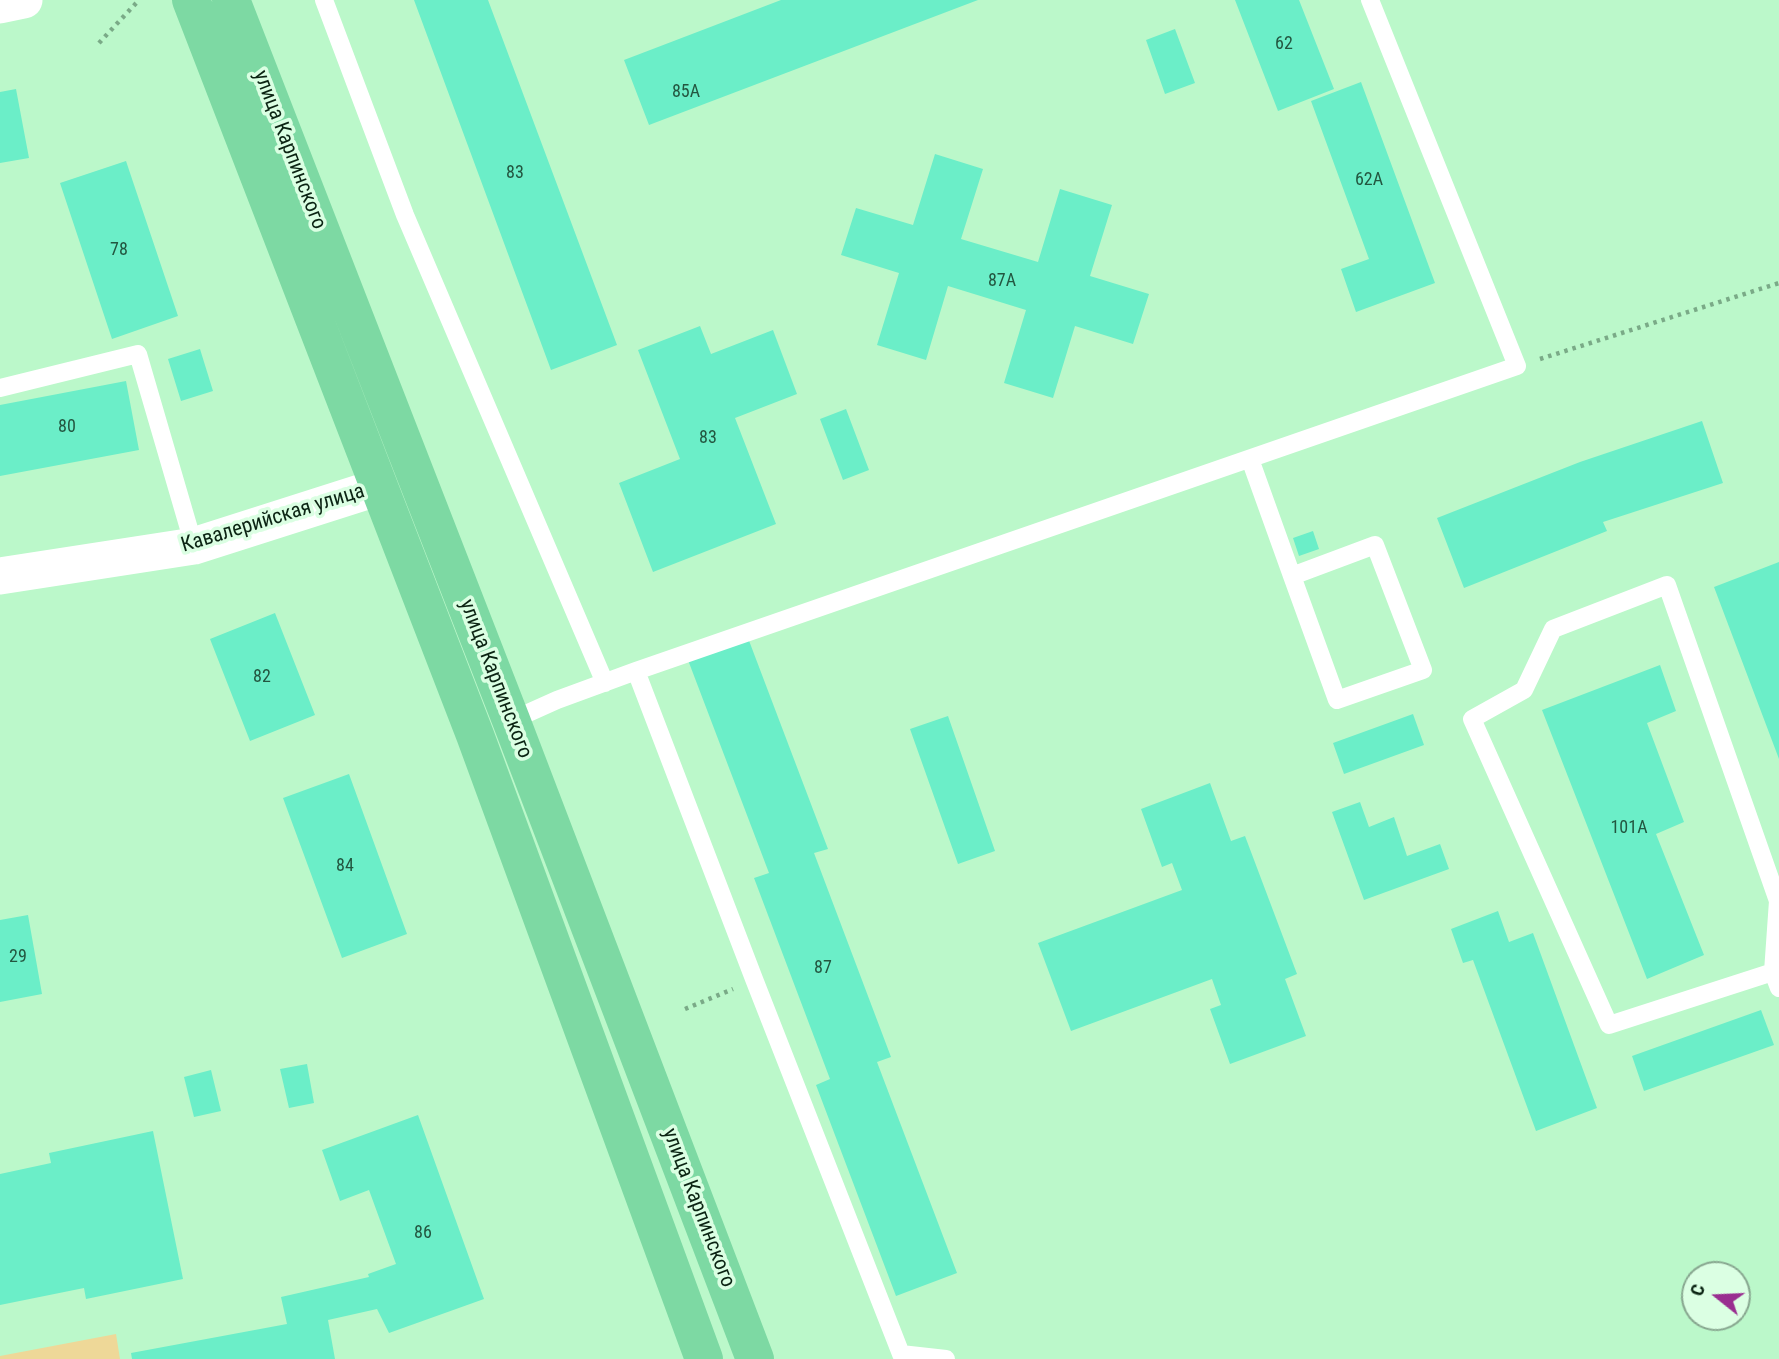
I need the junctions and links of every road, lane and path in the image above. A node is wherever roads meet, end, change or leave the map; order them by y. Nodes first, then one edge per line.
1 (24, 0) edge
2 (139, 0) edge
3 (191, 0) edge
4 (231, 0) edge
5 (324, 0) edge
6 (1370, 0) edge
7 (0, 5) edge
8 (99, 43) dead end
9 (1779, 283) edge
10 (1517, 366) junction
11 (0, 388) edge
12 (1250, 459) junction
13 (379, 488) junction
14 (194, 546) junction
15 (0, 576) edge
16 (1292, 576) junction
17 (636, 671) junction
18 (605, 683) junction
19 (511, 720) junction
20 (475, 735) junction
21 (754, 979) junction
22 (1776, 980) edge
23 (685, 1009) dead end
24 (704, 1359) edge
25 (755, 1359) edge
26 (946, 1359) edge

1 - 7 street
2 - 8 path
3 - 13 main road, улица Карпинского
4 - 19 main road, улица Карпинского
5 - 18 lane
6 - 10 lane
9 - 10 path
10 - 12 lane
11 - 14 lane
12 - 16 lane
12 - 17 lane
13 - 14 street, Кавалерийская улица
13 - 20 main road, улица Карпинского
14 - 15 street, Кавалерийская улица
16 - 16 lane
17 - 18 lane
17 - 21 lane
18 - 19 lane
19 - 20 lane
19 - 25 main road, улица Карпинского
20 - 24 main road, улица Карпинского
21 - 23 path
21 - 26 lane
22 - 22 lane

